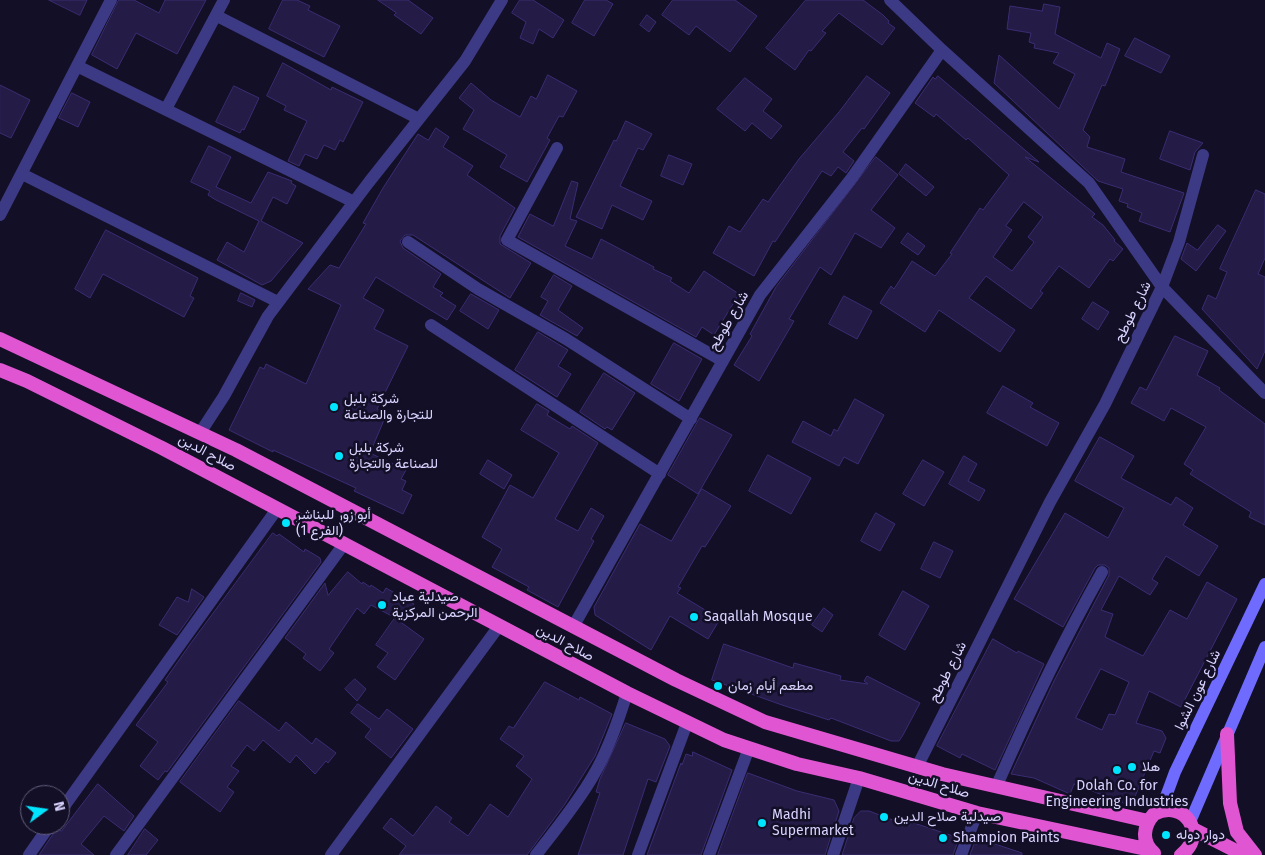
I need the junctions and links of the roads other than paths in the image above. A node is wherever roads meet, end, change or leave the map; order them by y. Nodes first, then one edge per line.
1 (111, 0) edge
2 (224, 0) edge
3 (502, 0) edge
4 (890, 0) edge
5 (217, 16) junction
6 (942, 50) junction
7 (77, 66) junction
8 (166, 109) junction
9 (419, 119) junction
10 (557, 148) dead end
11 (1203, 155) dead end
12 (22, 174) junction
13 (354, 202) junction
14 (0, 215) edge
15 (408, 242) dead end
16 (1162, 288) junction
17 (278, 302) junction
18 (431, 325) dead end
19 (0, 339) edge
20 (723, 361) junction
21 (0, 370) edge
22 (1265, 393) edge
23 (690, 419) junction
24 (200, 433) junction
25 (660, 474) junction
26 (277, 509) junction
27 (344, 544) junction
28 (1102, 572) dead end
29 (1265, 584) edge
30 (499, 626) junction
31 (573, 627) junction
32 (1265, 647) edge
33 (627, 694) junction
34 (687, 723) junction
35 (1227, 734) junction
36 (749, 748) junction
37 (917, 767) junction
38 (859, 778) junction
39 (997, 785) junction
40 (70, 798) edge
41 (1161, 810) junction
42 (977, 813) junction
43 (1148, 820) junction
44 (1191, 826) junction
45 (43, 835) edge
46 (1135, 850) edge
47 (1154, 853) edge
48 (28, 855) edge
49 (116, 855) edge
50 (331, 855) edge
51 (536, 855) edge
52 (638, 855) edge
53 (709, 855) edge
54 (833, 855) edge
55 (961, 855) edge
56 (1181, 855) edge
57 (1244, 855) edge
58 (1255, 855) edge

1 - 7 street
2 - 5 street
3 - 9 street
4 - 6 street
5 - 8 street
5 - 9 street
6 - 16 street
6 - 20 street, شارع طوطح
7 - 8 street
7 - 12 street
8 - 13 street
9 - 13 street
10 - 20 street
11 - 16 street, شارع طوطح
12 - 14 street
12 - 17 street
13 - 17 street
15 - 23 street
16 - 22 street
16 - 37 street, شارع طوطح
17 - 24 street
18 - 25 street
19 - 24 highway, صلاح الدين
20 - 23 street, شارع طوطح
21 - 26 highway, صلاح الدين
23 - 25 street, شارع طوطح
24 - 31 highway, صلاح الدين
25 - 31 street, شارع طوطح
26 - 27 highway, صلاح الدين
26 - 40 street
27 - 30 highway, صلاح الدين
27 - 49 street
28 - 39 street
29 - 41 main road, شارع عون الشوا
30 - 33 highway, صلاح الدين
30 - 50 street
31 - 37 highway, صلاح الدين
32 - 35 main road
33 - 34 highway, صلاح الدين
33 - 51 street
34 - 36 highway, صلاح الدين
34 - 52 street
35 - 44 main road
35 - 58 highway
36 - 38 highway, صلاح الدين
36 - 53 street
37 - 39 highway, صلاح الدين
38 - 42 highway, صلاح الدين
38 - 54 street
39 - 43 highway, صلاح الدين
41 - 43 highway
41 - 44 highway
42 - 46 highway, صلاح الدين
42 - 55 street
43 - 47 highway
44 - 56 highway
44 - 57 highway
45 - 48 street
46 - 47 highway, صلاح الدين

